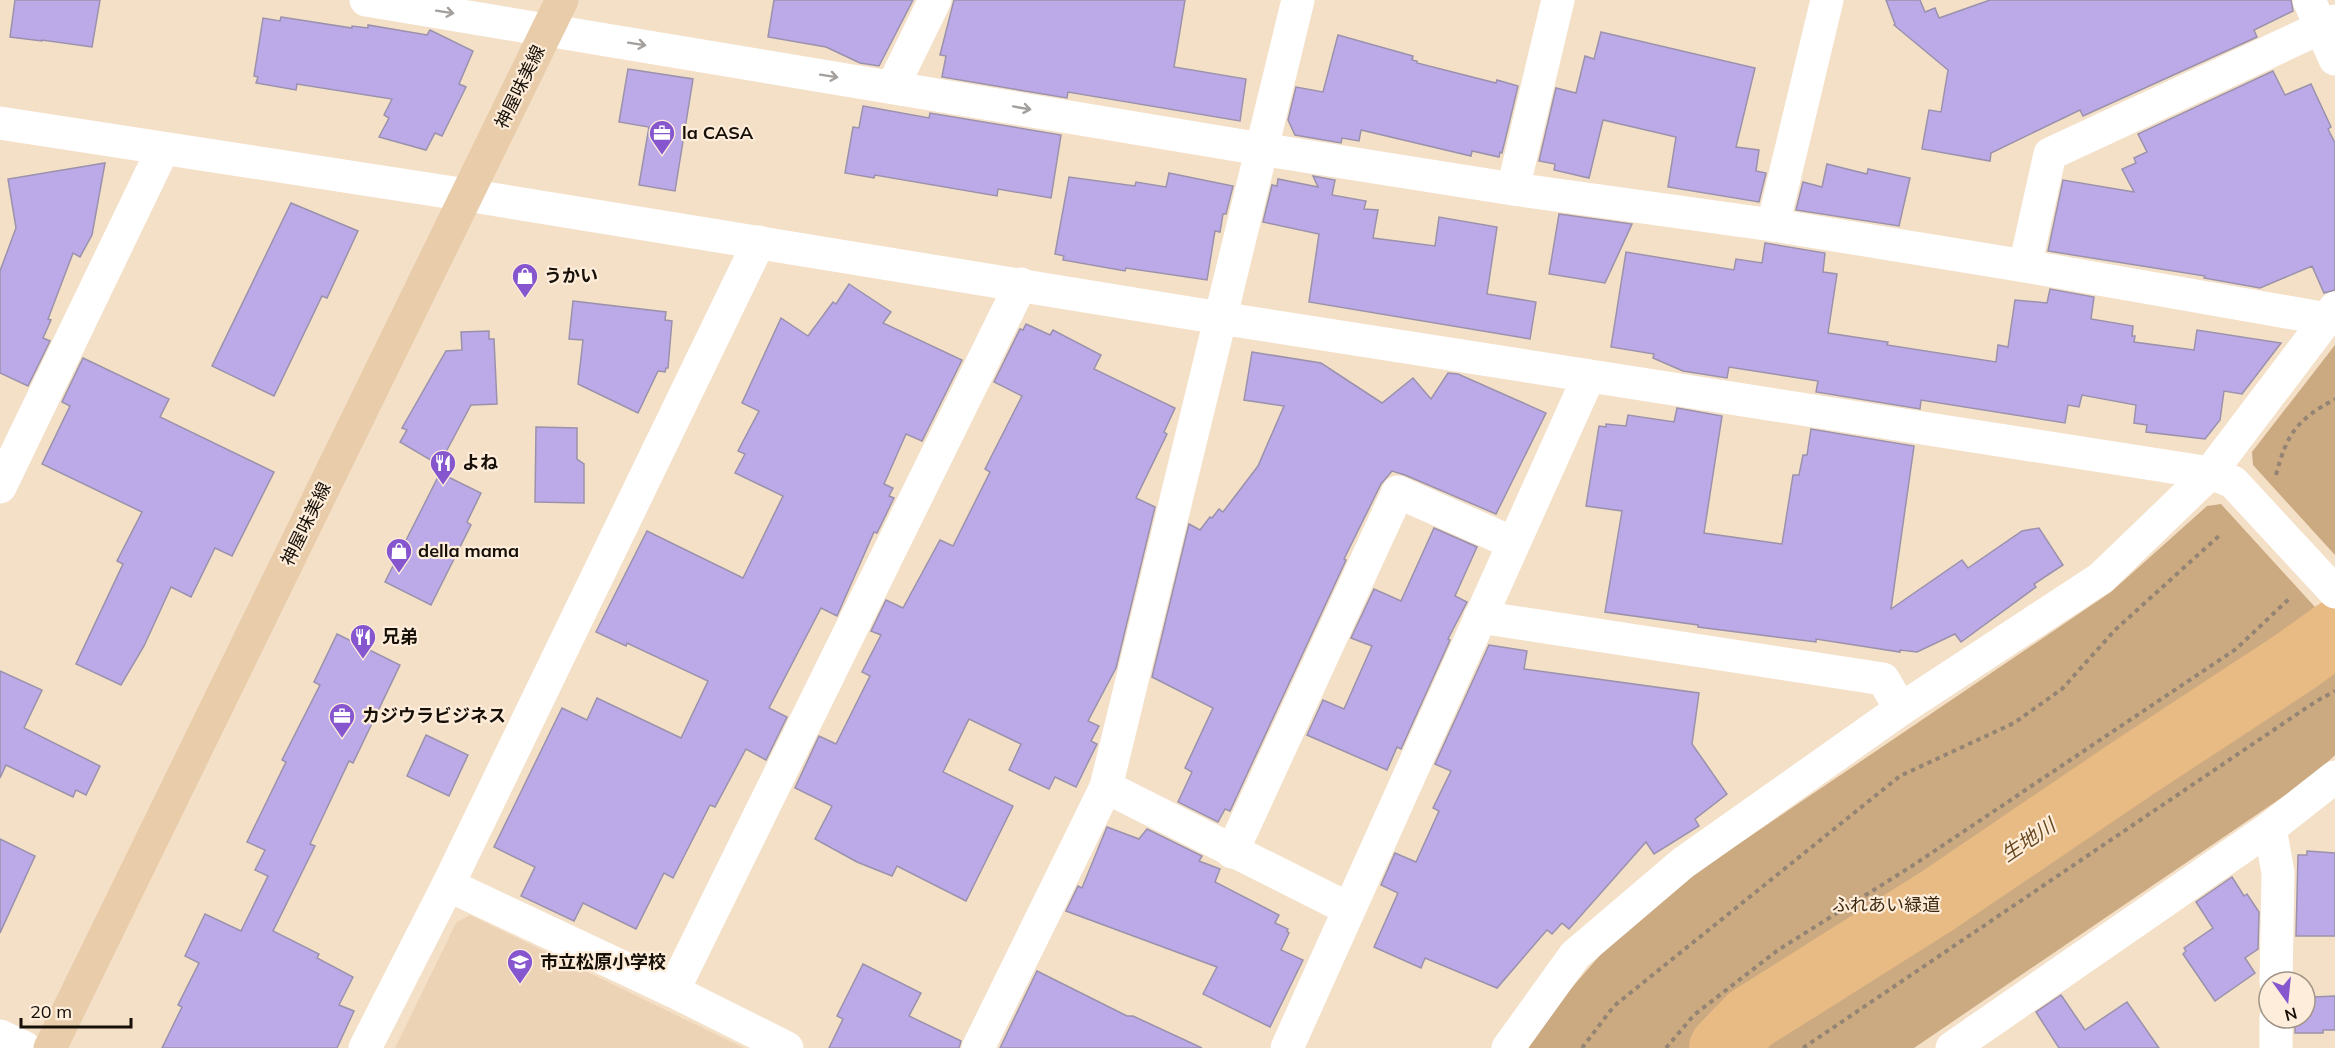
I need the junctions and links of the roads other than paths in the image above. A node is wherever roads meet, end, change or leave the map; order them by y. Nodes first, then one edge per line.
1 (366, 0) edge
2 (562, 0) edge
3 (935, 0) edge
4 (1298, 0) edge
5 (1558, 0) edge
6 (1827, 0) edge
7 (2322, 16) edge
8 (548, 29) junction
9 (2335, 59) edge
10 (893, 86) junction
11 (0, 123) edge
12 (163, 149) junction
13 (1260, 149) junction
14 (1514, 189) junction
15 (467, 195) junction
16 (1773, 225) junction
17 (759, 242) junction
18 (2025, 266) junction
19 (1021, 284) junction
20 (2331, 314) edge
21 (1220, 318) junction
22 (1589, 376) junction
23 (2221, 477) junction
24 (0, 487) edge
25 (1513, 543) junction
26 (2335, 592) edge
27 (1480, 617) junction
28 (1901, 709) junction
29 (2335, 777) edge
30 (1106, 788) junction
31 (2270, 828) junction
32 (1232, 852) junction
33 (448, 885) junction
34 (1349, 909) junction
35 (2277, 970) edge
36 (673, 991) junction
37 (2276, 1030) edge
38 (0, 1036) edge
39 (25, 1048) edge
40 (50, 1048) edge
41 (365, 1048) edge
42 (787, 1048) edge
43 (978, 1048) edge
44 (1287, 1048) edge
45 (1508, 1048) edge
46 (1952, 1048) edge
47 (2276, 1048) edge

1 -> 8 street
2 - 8 main road, 神屋味美線
3 - 10 street
4 - 13 street
5 - 14 street
6 - 16 street
7 - 9 street
7 - 18 street
8 -> 10 street
8 - 15 main road, 神屋味美線
10 -> 13 street
11 - 12 street
12 - 15 street
12 - 24 street
13 - 14 street
13 - 21 street
14 - 16 street
15 - 17 street
15 - 40 main road, 神屋味美線
16 - 18 street
17 - 19 street
17 - 33 street
18 - 20 street
19 - 21 street
19 - 36 street
20 - 23 street
21 - 22 street
21 - 30 street
22 - 23 street
22 - 25 street
23 - 26 street
23 - 28 street
25 - 27 street
25 - 32 street
27 - 28 street
27 - 34 street
28 - 45 street
29 - 31 street
30 - 32 street
30 - 43 street
31 - 35 street
31 - 46 street
32 - 34 street
33 - 36 street
33 - 41 street
34 - 44 street
36 - 42 street
37 - 47 street
38 - 39 street

